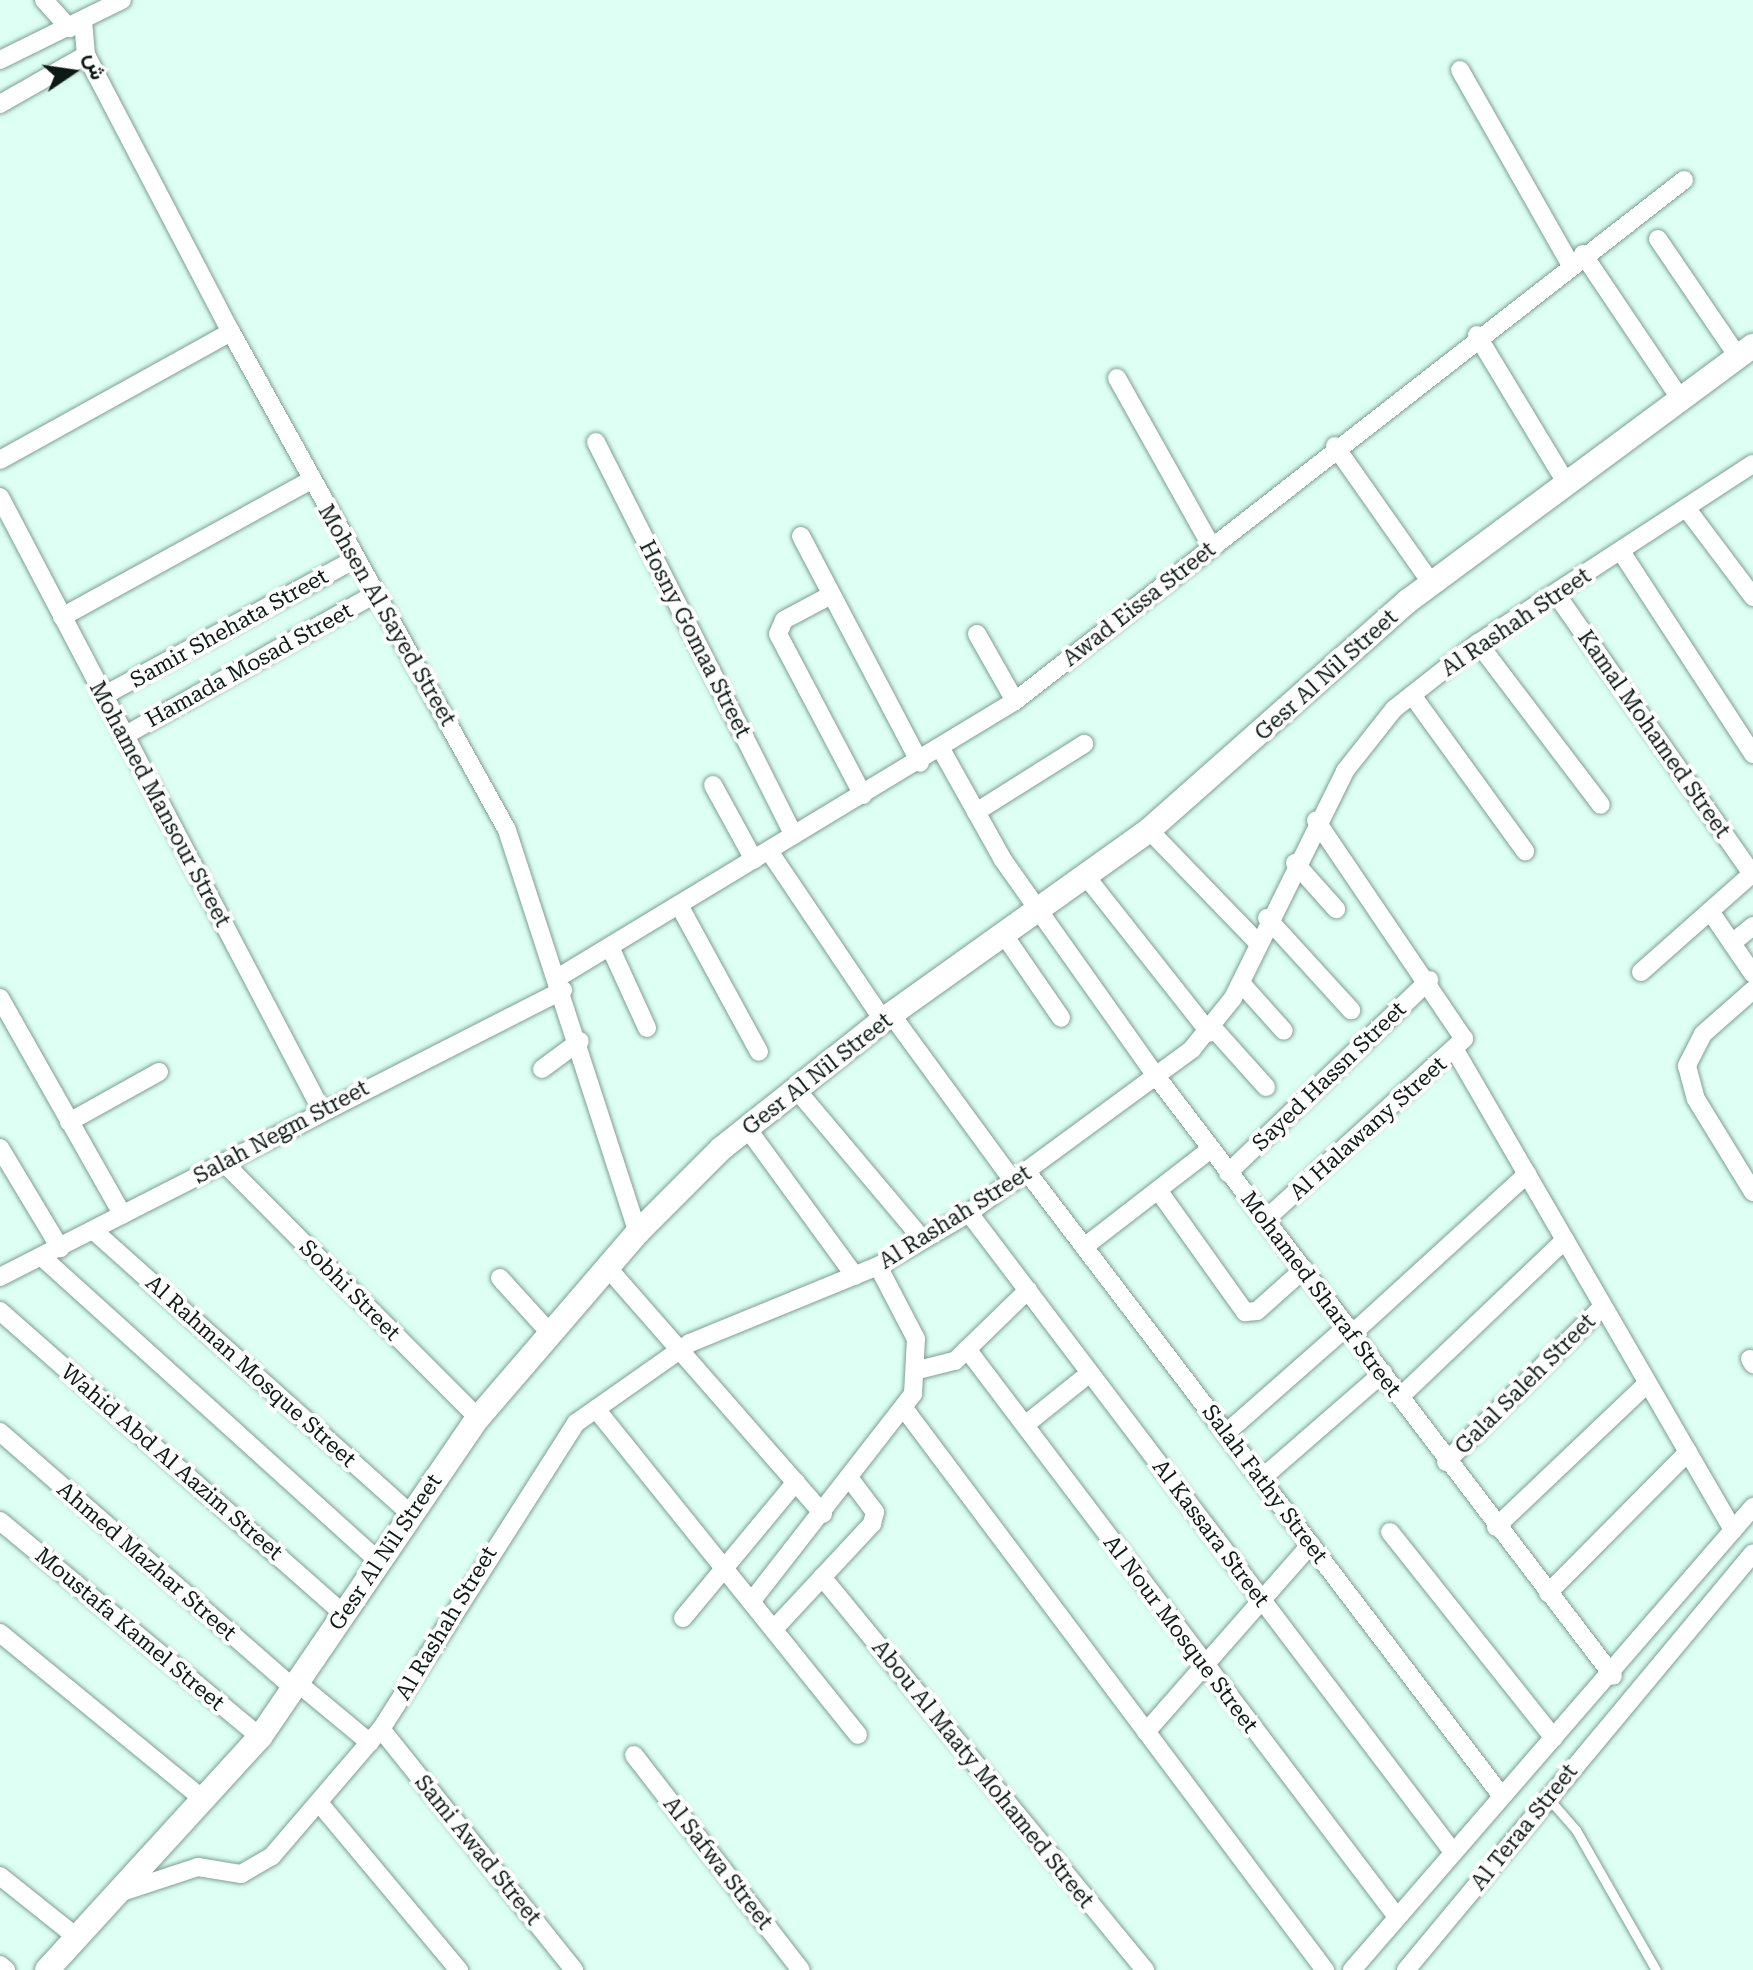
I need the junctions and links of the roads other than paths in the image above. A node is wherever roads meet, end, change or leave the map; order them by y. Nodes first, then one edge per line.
1 (44, 0) edge
2 (122, 0) edge
3 (76, 24) junction
4 (86, 55) junction
5 (0, 60) edge
6 (1460, 70) dead end
7 (0, 104) edge
8 (1684, 180) dead end
9 (1658, 239) dead end
10 (1577, 259) junction
11 (231, 332) junction
12 (1477, 335) junction
13 (1746, 352) edge
14 (1117, 378) dead end
15 (1681, 400) junction
16 (596, 442) dead end
17 (1335, 446) junction
18 (0, 460) edge
19 (1753, 464) edge
20 (311, 480) junction
21 (1568, 486) junction
22 (0, 497) edge
23 (1687, 509) junction
24 (801, 536) dead end
25 (1212, 547) junction
26 (1622, 553) junction
27 (354, 560) junction
28 (1432, 584) junction
29 (1556, 594) junction
30 (373, 595) junction
31 (831, 595) junction
32 (1753, 597) edge
33 (62, 617) junction
34 (977, 634) dead end
35 (1478, 643) junction
36 (1412, 695) junction
37 (103, 696) junction
38 (1015, 701) junction
39 (124, 736) junction
40 (1084, 744) dead end
41 (941, 749) junction
42 (1753, 754) edge
43 (920, 763) junction
44 (713, 785) dead end
45 (863, 795) junction
46 (1601, 805) dead end
47 (976, 812) junction
48 (1316, 820) junction
49 (1149, 830) junction
50 (794, 835) junction
51 (1525, 851) dead end
52 (761, 855) junction
53 (1295, 863) junction
54 (1752, 874) edge
55 (1085, 875) junction
56 (679, 905) junction
57 (1037, 908) junction
58 (1336, 909) dead end
59 (1710, 911) junction
60 (1267, 918) junction
61 (1753, 926) edge
62 (1002, 932) junction
63 (1257, 942) junction
64 (1732, 943) junction
65 (610, 947) junction
66 (1641, 972) dead end
67 (1753, 974) edge
68 (1429, 980) junction
69 (561, 983) junction
70 (1241, 983) junction
71 (1753, 990) edge
72 (0, 998) edge
73 (1351, 1010) dead end
74 (887, 1017) junction
75 (1061, 1018) dead end
76 (647, 1028) dead end
77 (1212, 1031) junction
78 (1284, 1031) dead end
79 (580, 1041) junction
80 (1459, 1042) junction
81 (759, 1052) dead end
82 (542, 1069) dead end
83 (159, 1072) dead end
84 (1156, 1076) junction
85 (1266, 1087) dead end
86 (796, 1089) junction
87 (322, 1111) junction
88 (69, 1122) junction
89 (747, 1128) junction
90 (0, 1148) edge
91 (1211, 1149) junction
92 (223, 1162) junction
93 (1228, 1173) junction
94 (1527, 1174) junction
95 (1021, 1177) junction
96 (1158, 1190) junction
97 (1753, 1192) edge
98 (969, 1213) junction
99 (123, 1215) junction
100 (1266, 1219) junction
101 (93, 1230) junction
102 (638, 1232) junction
103 (923, 1240) junction
104 (1565, 1240) junction
105 (1084, 1247) junction
106 (60, 1248) junction
107 (42, 1257) junction
108 (878, 1266) junction
109 (607, 1267) junction
110 (1304, 1269) junction
111 (855, 1276) junction
112 (0, 1277) edge
113 (500, 1278) dead end
114 (1028, 1290) junction
115 (1603, 1306) junction
116 (0, 1311) edge
117 (1350, 1330) junction
118 (550, 1333) junction
119 (681, 1348) junction
120 (967, 1349) junction
121 (918, 1370) junction
122 (1090, 1373) junction
123 (1383, 1373) junction
124 (1648, 1383) junction
125 (1400, 1397) junction
126 (596, 1409) junction
127 (906, 1411) junction
128 (478, 1418) junction
129 (1025, 1425) junction
130 (0, 1432) edge
131 (1226, 1433) junction
132 (1688, 1452) junction
133 (1446, 1462) junction
134 (1261, 1479) junction
135 (851, 1480) junction
136 (796, 1482) junction
137 (1753, 1507) edge
138 (409, 1513) junction
139 (823, 1514) junction
140 (0, 1521) edge
141 (1496, 1527) junction
142 (1733, 1530) junction
143 (1390, 1532) dead end
144 (1311, 1544) junction
145 (1753, 1553) edge
146 (378, 1561) junction
147 (725, 1567) junction
148 (822, 1577) junction
149 (1548, 1593) junction
150 (1261, 1599) junction
151 (751, 1602) junction
152 (343, 1613) junction
153 (683, 1618) dead end
154 (774, 1629) junction
155 (0, 1633) edge
156 (1203, 1666) junction
157 (1613, 1676) junction
158 (297, 1687) junction
159 (1146, 1732) junction
160 (858, 1735) dead end
161 (376, 1736) junction
162 (260, 1737) junction
163 (1554, 1738) junction
164 (634, 1755) dead end
165 (1501, 1795) junction
166 (1548, 1798) junction
167 (205, 1801) junction
168 (320, 1804) junction
169 (1453, 1852) junction
170 (0, 1876) edge
171 (122, 1892) junction
172 (1397, 1917) junction
173 (79, 1939) junction
174 (0, 1965) edge
175 (6, 1970) edge
176 (47, 1970) edge
177 (459, 1970) edge
178 (574, 1970) edge
179 (801, 1970) edge
180 (1145, 1970) edge
181 (1325, 1970) edge
182 (1352, 1970) edge
183 (1406, 1970) edge
184 (1656, 1970) edge

1 - 3 street
2 - 3 street
3 - 4 street, Mohsen Al Sayed Street
3 - 5 street
4 - 7 street
4 - 11 street, Mohsen Al Sayed Street
6 - 10 street
8 - 10 street, Awad Eissa Street
9 - 13 street
10 - 12 street, Awad Eissa Street
10 - 15 street
11 - 18 street
11 - 20 street, Mohsen Al Sayed Street
12 - 17 street, Awad Eissa Street
12 - 21 street
13 - 15 street, Gesr Al Nil Street
14 - 25 street
15 - 21 street, Gesr Al Nil Street
16 - 50 street, Hosny Gomaa Street
17 - 25 street, Awad Eissa Street
17 - 28 street
19 - 23 street, Al Rashah Street
20 - 27 street, Mohsen Al Sayed Street
20 - 33 street
21 - 28 street, Gesr Al Nil Street
22 - 33 street, Mohamed Mansour Street
23 - 26 street, Al Rashah Street
23 - 32 street
24 - 31 street
25 - 38 street, Awad Eissa Street
26 - 29 street, Al Rashah Street
26 - 42 street
27 - 30 street, Mohsen Al Sayed Street
27 - 37 street, Samir Shehata Street
28 - 49 street, Gesr Al Nil Street
29 - 35 street, Al Rashah Street
29 - 54 street, Kamal Mohamed Street
30 - 39 street, Hamada Mosad Street
30 - 69 street, Mohsen Al Sayed Street
31 - 43 street
31 - 45 street
33 - 37 street, Mohamed Mansour Street
34 - 38 street
35 - 36 street, Al Rashah Street
35 - 46 street
36 - 48 street, Al Rashah Street
36 - 51 street
37 - 39 street, Mohamed Mansour Street
38 - 41 street, Awad Eissa Street
39 - 87 street, Mohamed Mansour Street
40 - 47 street
41 - 43 street, Awad Eissa Street
41 - 47 street, Mohamed Sharaf Street
43 - 45 street, Awad Eissa Street
44 - 52 street, Salah Fathy Street
45 - 50 street, Awad Eissa Street
47 - 57 street, Mohamed Sharaf Street
48 - 53 street, Al Rashah Street
48 - 68 street
49 - 55 street, Gesr Al Nil Street
49 - 63 street
50 - 52 street, Awad Eissa Street
52 - 56 street, Awad Eissa Street
52 - 74 street, Salah Fathy Street
53 - 58 street
53 - 60 street, Al Rashah Street
54 - 59 street
55 - 57 street, Gesr Al Nil Street
55 - 77 street
56 - 65 street, Awad Eissa Street
56 - 81 street
57 - 62 street, Gesr Al Nil Street
57 - 84 street, Mohamed Sharaf Street
59 - 64 street
59 - 66 street
60 - 63 street, Al Rashah Street
60 - 73 street
61 - 64 street
62 - 74 street, Gesr Al Nil Street
62 - 75 street
63 - 70 street, Al Rashah Street
64 - 67 street
65 - 69 street, Awad Eissa Street
65 - 76 street
68 - 80 street
68 - 93 street, Sayed Hassn Street
69 - 79 street, Mohsen Al Sayed Street
69 - 87 street, Salah Negm Street
70 - 77 street, Al Rashah Street
70 - 78 street
71 - 97 street
72 - 88 street
74 - 86 street, Gesr Al Nil Street
74 - 95 street, Salah Fathy Street
77 - 84 street, Al Rashah Street
77 - 85 street
79 - 82 street
79 - 102 street, Mohsen Al Sayed Street
80 - 94 street
80 - 100 street, Al Halawany Street
83 - 88 street
84 - 91 street, Mohamed Sharaf Street
84 - 95 street, Al Rashah Street
86 - 89 street, Gesr Al Nil Street
86 - 103 street
87 - 92 street, Salah Negm Street
88 - 99 street
89 - 102 street, Gesr Al Nil Street
89 - 111 street
90 - 106 street
91 - 93 street, Mohamed Sharaf Street
91 - 96 street
92 - 99 street, Salah Negm Street
92 - 128 street, Sobhi Street
93 - 100 street, Mohamed Sharaf Street
94 - 104 street
94 - 117 street
95 - 98 street, Al Rashah Street
95 - 105 street, Salah Fathy Street
96 - 105 street
96 - 110 street
98 - 103 street, Al Rashah Street
98 - 114 street, Al Kassara Street
99 - 101 street, Salah Negm Street
100 - 110 street, Mohamed Sharaf Street
101 - 106 street, Salah Negm Street
101 - 138 street, Al Rahman Mosque Street
102 - 109 street, Gesr Al Nil Street
103 - 108 street, Al Rashah Street
104 - 115 street
104 - 125 street
105 - 131 street, Salah Fathy Street
106 - 107 street, Salah Negm Street
107 - 112 street, Salah Negm Street
107 - 146 street
108 - 111 street, Al Rashah Street
108 - 121 street
109 - 118 street, Gesr Al Nil Street
109 - 119 street
110 - 117 street, Mohamed Sharaf Street
111 - 119 street, Al Rashah Street
113 - 118 street
114 - 120 street
114 - 122 street, Al Kassara Street
115 - 124 street
115 - 133 street, Galal Saleh Street
116 - 152 street, Wahid Abd Al Aazim Street
117 - 123 street, Mohamed Sharaf Street
117 - 131 street
118 - 128 street, Gesr Al Nil Street
119 - 126 street, Al Rashah Street
119 - 136 street
120 - 121 street
120 - 129 street, Al Nour Mosque Street
121 - 127 street
122 - 129 street
122 - 150 street, Al Kassara Street
123 - 125 street, Mohamed Sharaf Street
123 - 134 street
124 - 132 street
124 - 141 street
125 - 133 street, Mohamed Sharaf Street
126 - 147 street
126 - 161 street, Al Rashah Street
127 - 135 street
127 - 159 street
128 - 138 street, Gesr Al Nil Street
129 - 156 street, Al Nour Mosque Street
130 - 158 street, Ahmed Mazhar Street
131 - 134 street, Salah Fathy Street
132 - 142 street
132 - 149 street
133 - 141 street, Mohamed Sharaf Street
134 - 144 street, Salah Fathy Street
135 - 139 street
135 - 148 street
136 - 139 street
136 - 147 street
137 - 142 street
138 - 146 street, Gesr Al Nil Street
139 - 151 street
140 - 162 street, Moustafa Kamel Street
141 - 149 street, Mohamed Sharaf Street
142 - 157 street
143 - 163 street
144 - 150 street
144 - 165 street, Salah Fathy Street
145 - 166 street, Al Teraa Street
146 - 152 street, Gesr Al Nil Street
147 - 151 street
147 - 153 street
148 - 154 street
148 - 180 street, Abou Al Maaty Mohamed Street
149 - 157 street, Mohamed Sharaf Street
150 - 156 street
150 - 169 street, Al Kassara Street
151 - 154 street
152 - 158 street, Gesr Al Nil Street
154 - 160 street
155 - 167 street
156 - 159 street
156 - 172 street, Al Nour Mosque Street
157 - 163 street
158 - 161 street, Ahmed Mazhar Street
158 - 162 street, Gesr Al Nil Street
159 - 181 street
161 - 168 street, Al Rashah Street
161 - 178 street, Sami Awad Street
162 - 167 street, Gesr Al Nil Street
163 - 165 street
164 - 179 street, Al Safwa Street
165 - 169 street
166 - 183 street, Al Teraa Street
166 - 184 lane
167 - 171 street, Gesr Al Nil Street
168 - 171 street, Al Rashah Street
168 - 177 street
169 - 172 street
170 - 173 street
171 - 173 street, Gesr Al Nil Street
172 - 182 street
173 - 176 street, Gesr Al Nil Street
174 - 175 street

